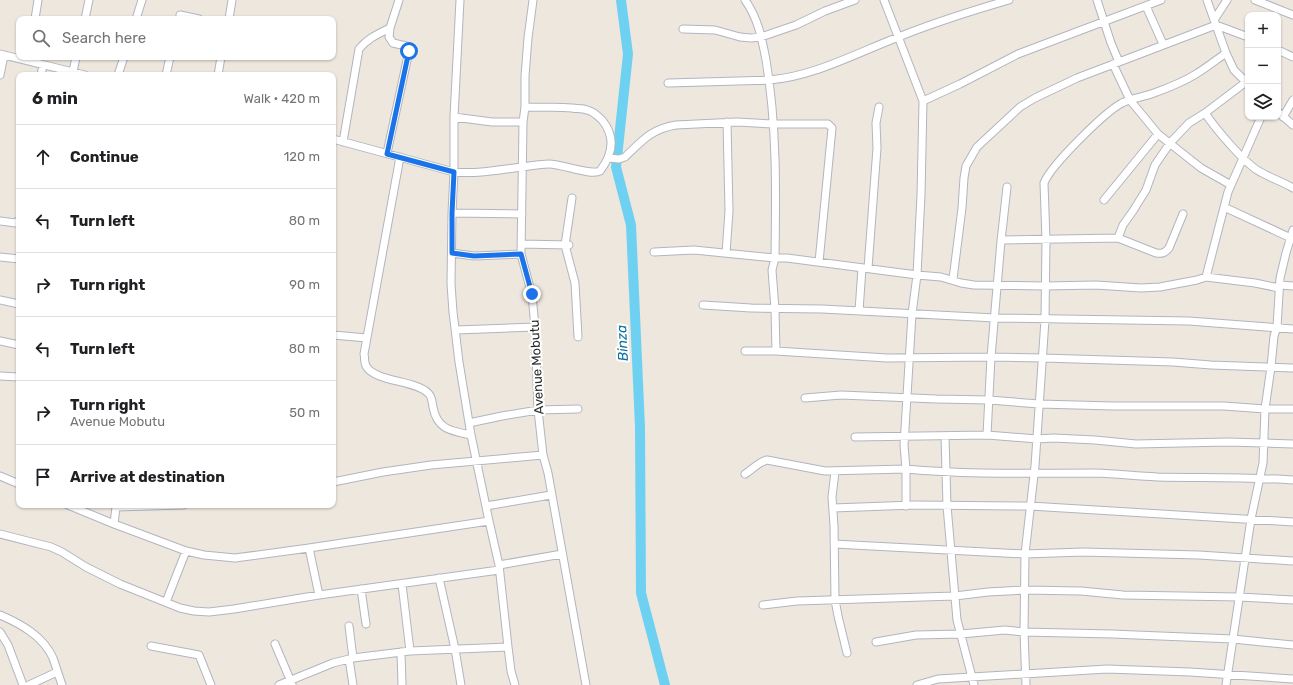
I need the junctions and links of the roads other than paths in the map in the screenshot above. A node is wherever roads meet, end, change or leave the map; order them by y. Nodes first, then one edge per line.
1 (38, 0) edge
2 (89, 0) edge
3 (142, 0) edge
4 (232, 0) edge
5 (399, 0) edge
6 (460, 0) edge
7 (533, 0) edge
8 (746, 0) edge
9 (855, 0) edge
10 (884, 0) edge
11 (1010, 0) edge
12 (1097, 0) edge
13 (1161, 0) edge
14 (1207, 0) edge
15 (1227, 0) edge
16 (1255, 0) edge
17 (1146, 6) junction
18 (1293, 15) edge
19 (35, 16) edge
20 (86, 16) edge
21 (137, 16) edge
22 (229, 16) edge
23 (1104, 22) junction
24 (1215, 22) junction
25 (390, 28) junction
26 (683, 29) dead end
27 (1245, 36) edge
28 (761, 37) junction
29 (898, 37) junction
30 (1163, 44) junction
31 (1281, 51) edge
32 (1226, 53) junction
33 (2, 54) edge
34 (16, 57) edge
35 (1293, 57) edge
36 (31, 60) edge
37 (75, 60) edge
38 (123, 60) edge
39 (169, 60) edge
40 (220, 60) edge
41 (1116, 63) junction
42 (44, 65) junction
43 (42, 72) edge
44 (73, 72) joint
45 (119, 72) edge
46 (167, 72) edge
47 (218, 72) edge
48 (0, 75) edge
49 (769, 80) junction
50 (1245, 81) edge
51 (668, 83) dead end
52 (1246, 84) edge
53 (1130, 100) junction
54 (1293, 100) edge
55 (923, 101) junction
56 (525, 107) junction
57 (879, 107) dead end
58 (1205, 113) junction
59 (1281, 114) edge
60 (454, 117) junction
61 (1259, 120) edge
62 (523, 122) junction
63 (727, 122) junction
64 (773, 124) junction
65 (1293, 125) edge
66 (1158, 134) junction
67 (336, 140) edge
68 (343, 142) junction
69 (1170, 143) junction
70 (387, 154) junction
71 (400, 157) junction
72 (610, 158) junction
73 (1243, 158) junction
74 (523, 167) junction
75 (454, 172) junction
76 (1231, 185) junction
77 (1006, 187) dead end
78 (1293, 188) edge
79 (572, 198) dead end
80 (1104, 200) dead end
81 (1224, 207) junction
82 (452, 213) junction
83 (522, 214) junction
84 (1183, 214) dead end
85 (0, 220) edge
86 (16, 223) edge
87 (1293, 230) edge
88 (1118, 238) junction
89 (1292, 238) edge
90 (1046, 240) junction
91 (1001, 241) junction
92 (521, 244) junction
93 (567, 245) junction
94 (654, 252) dead end
95 (452, 253) junction
96 (726, 253) junction
97 (521, 254) junction
98 (0, 257) edge
99 (775, 258) junction
100 (16, 259) edge
101 (819, 262) junction
102 (865, 268) junction
103 (916, 275) junction
104 (1206, 277) junction
105 (953, 280) junction
106 (997, 286) junction
107 (1045, 286) junction
108 (1280, 286) junction
109 (1293, 286) edge
110 (0, 300) edge
111 (16, 303) edge
112 (703, 304) dead end
113 (775, 309) junction
114 (859, 311) junction
115 (912, 314) junction
116 (995, 318) junction
117 (1045, 320) junction
118 (535, 327) junction
119 (1278, 327) junction
120 (1293, 329) edge
121 (456, 330) junction
122 (336, 334) edge
123 (578, 337) dead end
124 (367, 338) junction
125 (0, 341) edge
126 (16, 344) edge
127 (745, 351) dead end
128 (776, 351) junction
129 (991, 357) junction
130 (909, 358) junction
131 (1043, 358) junction
132 (1271, 367) junction
133 (1293, 368) edge
134 (0, 376) edge
135 (16, 377) edge
136 (805, 398) dead end
137 (907, 398) junction
138 (989, 400) junction
139 (1039, 404) junction
140 (578, 409) dead end
141 (1265, 409) junction
142 (538, 410) junction
143 (1293, 410) edge
144 (469, 423) junction
145 (472, 435) junction
146 (987, 435) junction
147 (945, 436) junction
148 (855, 437) dead end
149 (905, 437) junction
150 (1037, 439) junction
151 (1264, 444) junction
152 (1293, 444) edge
153 (543, 455) junction
154 (476, 461) junction
155 (906, 469) junction
156 (835, 472) junction
157 (946, 472) junction
158 (745, 474) dead end
159 (1034, 474) junction
160 (0, 476) edge
161 (1260, 478) junction
162 (1293, 480) edge
163 (336, 481) edge
164 (16, 483) edge
165 (551, 495) junction
166 (486, 506) junction
167 (906, 506) junction
168 (947, 506) junction
169 (1030, 506) junction
170 (75, 508) edge
171 (116, 508) edge
172 (833, 508) junction
173 (1251, 519) junction
174 (489, 522) junction
175 (1293, 522) edge
176 (114, 524) junction
177 (0, 534) edge
178 (834, 544) junction
179 (309, 548) junction
180 (951, 550) junction
181 (186, 552) junction
182 (562, 554) junction
183 (1024, 554) junction
184 (1245, 558) junction
185 (1293, 561) edge
186 (499, 567) junction
187 (440, 578) junction
188 (402, 584) junction
189 (361, 589) junction
190 (1025, 590) junction
191 (319, 595) junction
192 (955, 596) junction
193 (1240, 597) junction
194 (835, 600) junction
195 (1293, 600) edge
196 (166, 602) junction
197 (762, 605) dead end
198 (0, 615) edge
199 (366, 624) dead end
200 (349, 626) dead end
201 (0, 632) edge
202 (1024, 632) junction
203 (961, 634) junction
204 (1233, 639) junction
205 (876, 642) dead end
206 (275, 644) dead end
207 (1293, 645) edge
208 (151, 646) dead end
209 (508, 647) junction
210 (455, 649) junction
211 (410, 651) junction
212 (401, 652) junction
213 (847, 653) dead end
214 (351, 659) junction
215 (57, 672) junction
216 (1025, 673) junction
217 (1227, 674) junction
218 (972, 677) junction
219 (1293, 679) edge
220 (291, 683) edge
221 (23, 685) edge
222 (29, 685) edge
223 (62, 685) edge
224 (212, 685) edge
225 (280, 685) edge
226 (353, 685) edge
227 (402, 685) edge
228 (461, 685) edge
229 (515, 685) edge
230 (586, 685) edge
231 (916, 685) edge
232 (974, 685) edge
233 (1026, 685) edge
234 (1226, 685) edge

1 - 19 street
2 - 20 street
3 - 21 street
4 - 22 street
5 - 25 street
6 - 60 street
7 - 56 street, Avenue Mobutu
8 - 28 street
9 - 28 street
10 - 29 street
11 - 29 street
12 - 23 street
13 - 17 street
14 - 24 street
15 - 24 street
16 - 18 street
17 - 23 street
17 - 30 street
23 - 41 street
23 - 55 street
24 - 27 street
24 - 30 street
24 - 32 street
25 - 68 street
25 - 70 street
26 - 28 street
28 - 49 street
29 - 49 street
29 - 55 street
30 - 41 street
31 - 35 street
32 - 50 street
32 - 53 street
33 - 34 street
33 - 48 street
36 - 42 street
37 - 44 street
38 - 45 street
39 - 46 street
40 - 47 street
41 - 53 street
41 - 105 street
42 - 43 street
42 - 44 street
49 - 51 street
49 - 64 street
52 - 58 street
53 - 66 street
53 - 90 street
54 - 59 street
55 - 103 street
56 - 62 street, Avenue Mobutu
56 - 72 street
57 - 102 street
58 - 69 street
58 - 73 street
59 - 65 street
60 - 62 street
60 - 75 street
61 - 73 street
62 - 74 street, Avenue Mobutu
63 - 64 street
63 - 72 street
63 - 96 street
64 - 99 street
64 - 101 street
66 - 69 street
66 - 80 street
67 - 68 street
68 - 70 street
69 - 76 street
69 - 88 street
70 - 71 street
71 - 75 street
71 - 124 street
72 - 74 street
73 - 76 street
73 - 78 street
74 - 75 street
74 - 83 street, Avenue Mobutu
75 - 82 street
76 - 81 street
77 - 91 street
79 - 93 street
81 - 89 street
81 - 104 street
82 - 83 street
82 - 95 street
83 - 92 street, Avenue Mobutu
84 - 88 street
85 - 86 street
87 - 89 street
88 - 90 street
89 - 108 street
90 - 91 street
90 - 107 street
91 - 106 street
92 - 93 street
92 - 97 street, Avenue Mobutu
93 - 123 street
94 - 96 street
95 - 97 street
95 - 121 street
96 - 99 street
97 - 118 street, Avenue Mobutu
98 - 100 street
99 - 101 street
99 - 113 street
101 - 102 street
102 - 103 street
102 - 114 street
103 - 105 street
103 - 115 street
104 - 107 street
104 - 108 street
105 - 106 street
106 - 107 street
106 - 116 street
107 - 117 street
108 - 109 street
108 - 119 street
110 - 111 street
112 - 113 street
113 - 114 street
113 - 128 street
114 - 115 street
115 - 116 street
115 - 130 street
116 - 117 street
116 - 129 street
117 - 119 street
117 - 131 street
118 - 121 street
118 - 142 street, Avenue Mobutu
119 - 120 street
119 - 132 street
121 - 144 street
122 - 124 street
124 - 145 street
125 - 126 street
127 - 128 street
128 - 130 street
129 - 130 street
129 - 131 street
129 - 138 street
130 - 137 street
131 - 132 street
131 - 139 street
132 - 133 street
132 - 141 street
134 - 135 street
136 - 137 street
137 - 138 street
137 - 149 street
138 - 139 street
138 - 146 street
139 - 141 street
139 - 150 street
140 - 142 street
141 - 143 street
141 - 151 street
142 - 144 street
142 - 153 street, Avenue Mobutu
144 - 145 street
145 - 154 street
146 - 147 street
146 - 150 street
147 - 149 street
147 - 157 street
148 - 149 street
149 - 155 street
150 - 151 street
150 - 159 street
151 - 152 street
151 - 161 street
153 - 154 street
153 - 165 street, Avenue Mobutu
154 - 163 street
154 - 166 street
155 - 156 street
155 - 157 street
155 - 167 street
156 - 158 street
156 - 172 street
157 - 159 street
157 - 168 street
159 - 161 street
159 - 169 street
160 - 164 street
161 - 162 street
161 - 173 street
165 - 166 street
165 - 182 street, Avenue Mobutu
166 - 174 street
167 - 168 street
167 - 172 street
168 - 169 street
168 - 180 street
169 - 173 street
169 - 183 street
170 - 176 street
171 - 176 street
172 - 178 street
173 - 175 street
173 - 184 street
174 - 179 street
174 - 186 street
176 - 181 street
177 - 196 street
178 - 180 street
178 - 194 street
179 - 181 street
179 - 191 street
180 - 183 street
180 - 192 street
181 - 196 street
182 - 186 street
182 - 230 street, Avenue Mobutu
183 - 184 street
183 - 190 street
184 - 185 street
184 - 193 street
186 - 187 street
186 - 209 street
187 - 188 street
187 - 210 street
188 - 189 street
188 - 211 street
189 - 191 street
189 - 199 street
190 - 192 street
190 - 193 street
190 - 202 street
191 - 196 street
192 - 194 street
192 - 203 street
193 - 195 street
193 - 204 street
194 - 197 street
194 - 213 street
198 - 215 street
200 - 214 street
201 - 221 street
202 - 203 street
202 - 204 street
202 - 216 street
203 - 205 street
203 - 218 street
204 - 207 street
204 - 217 street
206 - 220 street
208 - 224 street
209 - 210 street
209 - 229 street
210 - 211 street
210 - 228 street
211 - 212 street
212 - 214 street
212 - 227 street
214 - 220 street
214 - 226 street
215 - 222 street
215 - 223 street
216 - 217 street
216 - 218 street
216 - 233 street
217 - 219 street
217 - 234 street
218 - 231 street
218 - 232 street
220 - 225 street

